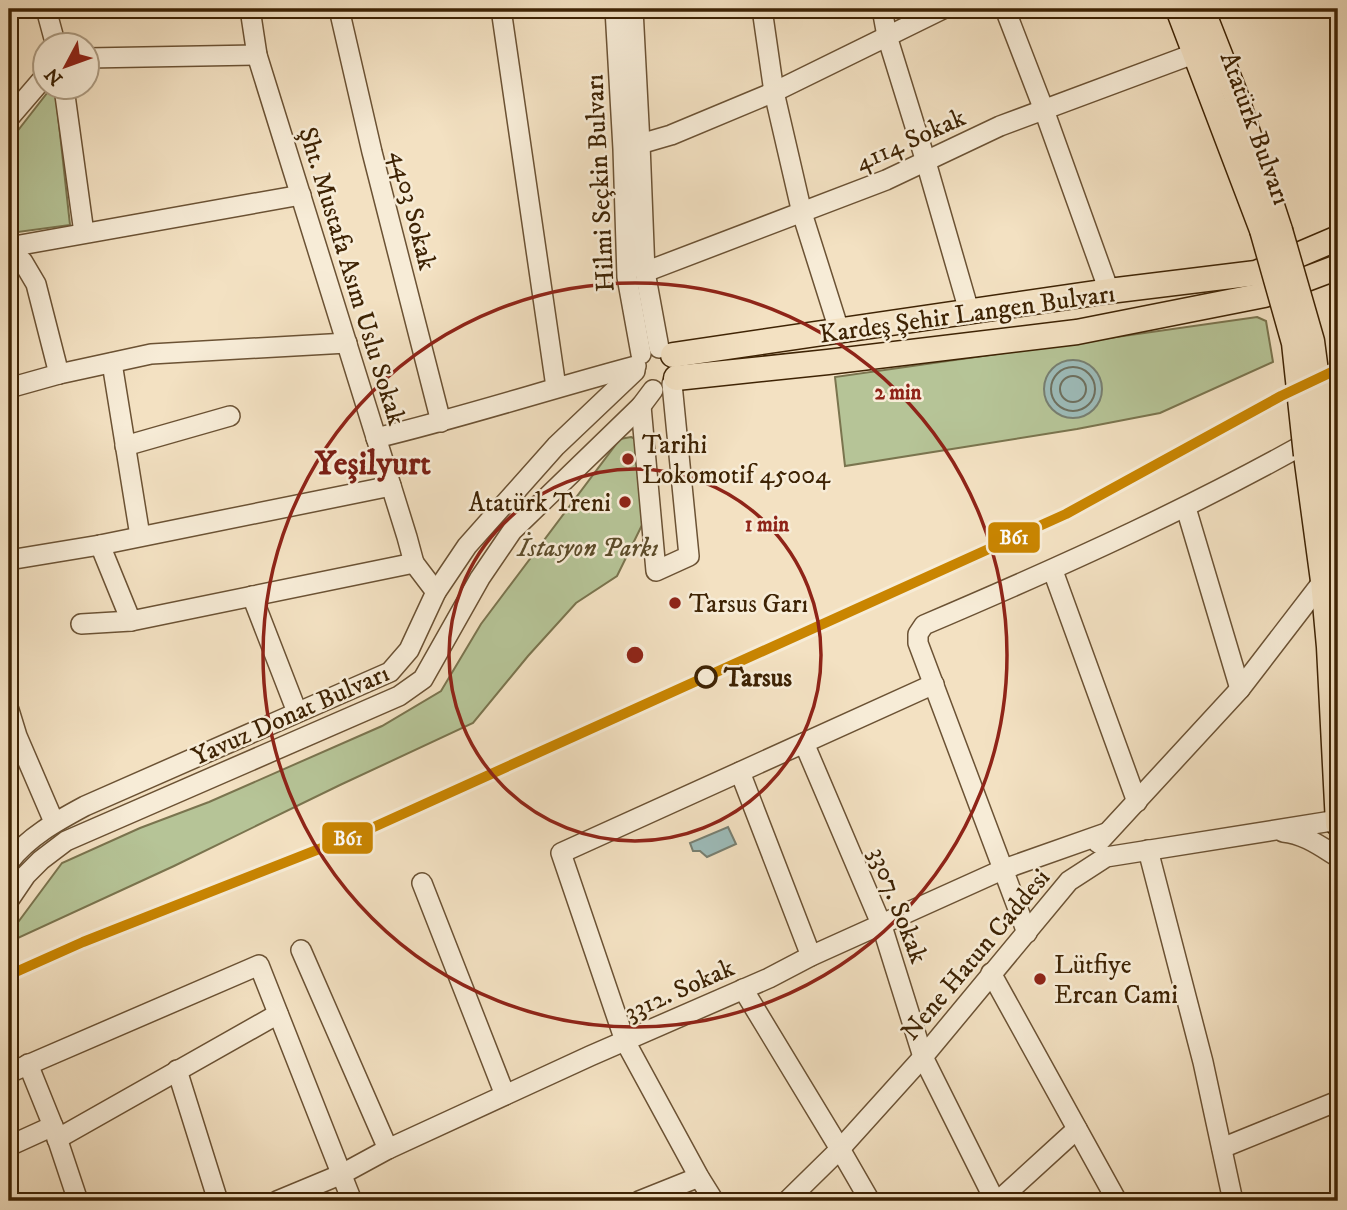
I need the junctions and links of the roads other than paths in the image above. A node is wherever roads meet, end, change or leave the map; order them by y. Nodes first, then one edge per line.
1 (46, 9) edge
2 (250, 9) edge
3 (339, 9) edge
4 (501, 9) edge
5 (615, 9) edge
6 (633, 9) edge
7 (762, 9) edge
8 (882, 9) edge
9 (943, 9) edge
10 (1005, 9) edge
11 (1178, 9) edge
12 (1202, 9) edge
13 (52, 32) edge
14 (887, 36) junction
15 (1196, 53) junction
16 (257, 55) junction
17 (102, 58) edge
18 (32, 91) edge
19 (774, 92) junction
20 (66, 102) edge
21 (1044, 110) junction
22 (9, 118) edge
23 (640, 144) junction
24 (926, 162) junction
25 (301, 195) junction
26 (802, 213) junction
27 (1271, 230) junction
28 (84, 233) junction
29 (1338, 238) edge
30 (9, 248) edge
31 (1338, 267) edge
32 (645, 272) junction
33 (1260, 284) junction
34 (1109, 291) junction
35 (968, 311) junction
36 (839, 330) junction
37 (347, 343) junction
38 (112, 363) junction
39 (656, 365) junction
40 (59, 374) junction
41 (556, 387) junction
42 (9, 388) edge
43 (647, 398) junction
44 (230, 416) dead end
45 (441, 422) junction
46 (1338, 425) edge
47 (376, 438) junction
48 (125, 446) junction
49 (1304, 454) junction
50 (391, 486) junction
51 (1186, 508) junction
52 (140, 536) junction
53 (100, 545) junction
54 (9, 560) edge
55 (1338, 562) edge
56 (414, 563) junction
57 (1053, 571) junction
58 (1323, 581) junction
59 (436, 592) junction
60 (252, 596) junction
61 (131, 621) junction
62 (80, 624) dead end
63 (934, 684) junction
64 (1240, 689) junction
65 (9, 710) edge
66 (297, 712) junction
67 (804, 743) junction
68 (740, 772) junction
69 (1137, 802) junction
70 (54, 822) junction
71 (1338, 822) edge
72 (1264, 831) junction
73 (1106, 833) junction
74 (1148, 850) junction
75 (1338, 857) edge
76 (9, 862) edge
77 (1004, 869) junction
78 (1069, 881) junction
79 (422, 883) dead end
80 (9, 900) edge
81 (882, 926) junction
82 (1027, 933) junction
83 (301, 950) dead end
84 (811, 957) junction
85 (991, 973) junction
86 (743, 989) junction
87 (278, 1014) junction
88 (625, 1041) junction
89 (923, 1057) junction
90 (28, 1064) junction
91 (177, 1070) junction
92 (9, 1073) edge
93 (505, 1095) junction
94 (1338, 1101) edge
95 (1077, 1129) junction
96 (55, 1133) junction
97 (9, 1146) edge
98 (1222, 1148) junction
99 (388, 1149) junction
100 (840, 1149) junction
101 (342, 1174) junction
102 (699, 1177) junction
103 (78, 1201) edge
104 (218, 1201) edge
105 (277, 1201) edge
106 (352, 1201) edge
107 (639, 1201) edge
108 (714, 1201) edge
109 (787, 1201) edge
110 (870, 1201) edge
111 (997, 1201) edge
112 (1117, 1201) edge
113 (1233, 1201) edge

1 - 13 street
2 - 16 street, Şht. Mustafa Asım Uslu Sokak
3 - 45 street, 4403 Sokak
4 - 41 street
5 - 39 street, Hilmi Seçkin Bulvarı
6 - 23 street, Hilmi Seçkin Bulvarı
7 - 19 street
8 - 14 street
9 - 14 street
10 - 21 street
11 - 15 main road, Atatürk Bulvarı
12 - 27 main road, Atatürk Bulvarı
14 - 19 street
14 - 24 street
15 - 21 street, 4114 Sokak
15 - 27 main road, Atatürk Bulvarı
16 - 17 street
16 - 25 street, Şht. Mustafa Asım Uslu Sokak
18 - 22 street
19 - 23 street
19 - 26 street
20 - 28 street
21 - 24 street, 4114 Sokak
21 - 34 street
23 - 32 street, Hilmi Seçkin Bulvarı
24 - 26 street, 4114 Sokak
24 - 35 street
25 - 28 street
25 - 37 street, Şht. Mustafa Asım Uslu Sokak
26 - 32 street, 4114 Sokak
26 - 36 street
27 - 49 main road, bridge
28 - 30 street
29 - 33 main road
30 - 40 street
31 - 33 main road
32 - 39 street, Hilmi Seçkin Bulvarı
33 - 34 main road, Kardeş Şehir Langen Bulvarı
33 - 39 main road, Kardeş Şehir Langen Bulvarı
34 - 35 main road, Kardeş Şehir Langen Bulvarı
35 - 36 main road, Kardeş Şehir Langen Bulvarı
36 - 39 main road, Kardeş Şehir Langen Bulvarı
37 - 38 street
37 - 47 street, Şht. Mustafa Asım Uslu Sokak
38 - 40 street
38 - 48 street
39 - 41 street
39 - 43 street
39 - 43 street
39 - 59 street, Yavuz Donat Bulvarı
40 - 42 street
41 - 45 street
43 - 80 street, Yavuz Donat Bulvarı
44 - 48 street
45 - 47 street
46 - 49 street
47 - 50 street, Şht. Mustafa Asım Uslu Sokak
48 - 52 street
49 - 51 street
49 - 55 main road
49 - 58 main road
50 - 52 street
50 - 56 street, Şht. Mustafa Asım Uslu Sokak
51 - 57 street
51 - 64 street
52 - 53 street
53 - 54 street
53 - 61 street
56 - 59 street, Şht. Mustafa Asım Uslu Sokak
56 - 60 street
57 - 63 street
57 - 69 street
58 - 64 street
58 - 71 main road
59 - 66 street, Yavuz Donat Bulvarı
60 - 61 street
60 - 66 street
61 - 62 street
63 - 67 street
63 - 77 street
64 - 69 street
65 - 70 street
66 - 70 street, Yavuz Donat Bulvarı
67 - 68 street
67 - 81 street, 3307. Sokak
68 - 84 street
68 - 88 street
69 - 73 street
70 - 76 street, Yavuz Donat Bulvarı
71 - 72 street, Nene Hatun Caddesi
72 - 74 street, Nene Hatun Caddesi
72 - 75 street
73 - 77 street, 3312. Sokak
73 - 78 street
74 - 78 street, Nene Hatun Caddesi
74 - 98 street
77 - 81 street, 3312. Sokak
77 - 82 street
78 - 82 street, Nene Hatun Caddesi
79 - 93 street
81 - 84 street, 3312. Sokak
81 - 89 street, 3307. Sokak
82 - 85 street, Nene Hatun Caddesi
83 - 99 street
84 - 86 street, 3312. Sokak
85 - 89 street, Nene Hatun Caddesi
85 - 95 street
86 - 88 street, 3312. Sokak
86 - 100 street
87 - 90 street
87 - 91 street
87 - 101 street
88 - 93 street, 3312. Sokak
88 - 102 street
89 - 100 street, Nene Hatun Caddesi
89 - 111 street, 3307. Sokak
90 - 92 street
90 - 96 street
91 - 96 street
91 - 104 street
93 - 99 street, 3312. Sokak
94 - 98 street
95 - 111 street
95 - 112 street
96 - 97 street
96 - 103 street
98 - 113 street
99 - 101 street, 3312. Sokak
100 - 109 street, Nene Hatun Caddesi
100 - 110 street
101 - 105 street, 3312. Sokak
101 - 106 street
102 - 107 street
102 - 108 street

